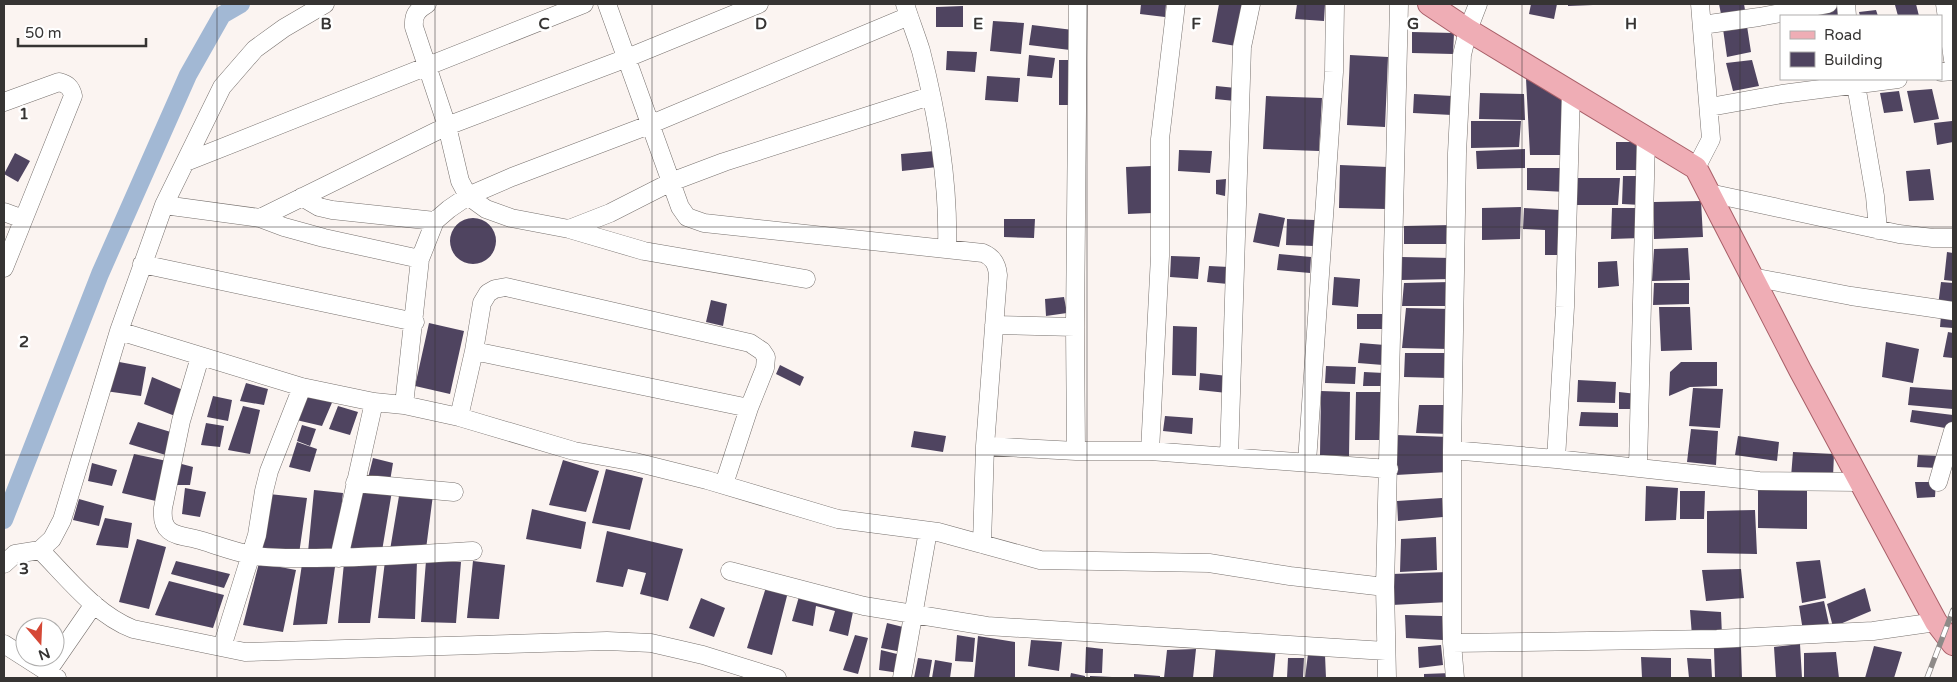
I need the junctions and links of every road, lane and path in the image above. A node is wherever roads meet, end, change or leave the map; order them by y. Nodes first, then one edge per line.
1 (325, 4) edge
2 (427, 4) edge
3 (584, 4) edge
4 (607, 4) edge
5 (759, 4) edge
6 (1078, 4) edge
7 (1176, 4) edge
8 (1251, 4) edge
9 (1335, 4) edge
10 (1399, 4) edge
11 (1429, 4) edge
12 (1478, 4) edge
13 (1700, 4) edge
14 (1828, 4) edge
15 (1945, 4) edge
16 (907, 10) edge
17 (1702, 24) junction
18 (1468, 30) junction
19 (627, 58) junction
20 (1953, 60) edge
21 (427, 67) junction
22 (1884, 80) edge
23 (1856, 82) edge
24 (1571, 91) junction
25 (930, 96) junction
26 (4, 102) edge
27 (1710, 107) junction
28 (649, 125) junction
29 (447, 126) junction
30 (1646, 137) junction
31 (186, 162) junction
32 (1696, 168) junction
33 (671, 182) junction
34 (1710, 193) junction
35 (468, 196) junction
36 (302, 197) junction
37 (164, 205) junction
38 (4, 212) edge
39 (260, 218) junction
40 (23, 219) junction
41 (435, 222) junction
42 (569, 230) junction
43 (1878, 230) junction
44 (1953, 238) edge
45 (948, 248) junction
46 (420, 259) junction
47 (142, 264) junction
48 (4, 268) edge
49 (1752, 277) junction
50 (806, 279) dead end
51 (1953, 310) edge
52 (415, 322) junction
53 (994, 325) junction
54 (1075, 327) junction
55 (119, 331) junction
56 (474, 351) junction
57 (200, 357) junction
58 (302, 388) junction
59 (374, 402) junction
60 (404, 405) junction
61 (750, 408) junction
62 (459, 417) junction
63 (1953, 431) edge
64 (985, 446) junction
65 (1452, 450) junction
66 (1076, 451) junction
67 (1150, 452) junction
68 (1229, 457) junction
69 (1556, 459) junction
70 (1307, 462) junction
71 (1638, 467) junction
72 (1389, 469) junction
73 (1861, 482) junction
74 (1938, 482) dead end
75 (355, 483) junction
76 (724, 484) junction
77 (454, 492) dead end
78 (928, 531) junction
79 (982, 544) junction
80 (40, 550) junction
81 (473, 551) dead end
82 (251, 555) junction
83 (339, 558) junction
84 (4, 564) edge
85 (730, 571) dead end
86 (1385, 587) junction
87 (94, 604) junction
88 (913, 614) junction
89 (1936, 622) junction
90 (1452, 643) junction
91 (4, 644) edge
92 (1953, 644) edge
93 (222, 647) junction
94 (1386, 651) junction
95 (52, 675) edge
96 (777, 678) edge
97 (902, 678) edge
98 (1387, 678) edge
99 (1455, 678) edge

1 - 31 street
2 - 21 street
3 - 21 street
4 - 19 street
5 - 19 street
6 - 54 street
7 - 67 street
8 - 68 street
9 - 70 street
10 - 72 street
11 - 18 main road
12 - 18 street
13 - 17 street
14 - 17 street
15 - 20 street
16 - 25 street
16 - 28 street
17 - 27 street
18 - 24 main road
18 - 65 street
19 - 28 street
19 - 29 street
21 - 29 street
21 - 31 street
22 - 23 street
23 - 27 street
23 - 43 street
24 - 30 main road
24 - 69 street
25 - 33 street
25 - 45 street
26 - 40 street
27 - 32 street
28 - 33 street
28 - 35 street
29 - 35 street
29 - 36 street
30 - 32 main road
30 - 71 street
31 - 37 street
32 - 34 main road
33 - 42 street
33 - 45 street
34 - 43 street
34 - 49 main road
35 - 41 street
35 - 42 street
36 - 39 street
36 - 41 street
37 - 39 street
37 - 47 street
38 - 40 street
39 - 46 street
40 - 48 street
41 - 46 street
42 - 50 street
43 - 44 street
45 - 53 street
46 - 52 street
47 - 52 street
47 - 55 street
49 - 51 street
49 - 73 main road
52 - 60 street
53 - 54 street
53 - 64 street
54 - 66 street
55 - 57 street
55 - 80 street
56 - 61 street
56 - 61 street
56 - 62 street
57 - 58 street
57 - 82 street
58 - 59 street
58 - 82 street
59 - 60 street
59 - 75 street
60 - 62 street
61 - 76 street
62 - 76 street
63 - 74 street
64 - 66 street
64 - 79 street
65 - 69 street
65 - 90 street
66 - 67 street
67 - 68 street
68 - 70 street
69 - 71 street
70 - 72 street
71 - 73 street
72 - 86 street
73 - 89 main road
75 - 77 street
75 - 83 street
76 - 78 street
78 - 79 street
78 - 88 street
79 - 86 street
80 - 84 street
80 - 87 street
81 - 83 street
82 - 83 street
82 - 93 street
85 - 88 street
86 - 94 street
87 - 93 street
87 - 95 street
88 - 94 street
88 - 97 street
89 - 90 street
89 - 92 main road
90 - 99 street
91 - 95 street
93 - 96 street
94 - 98 street

